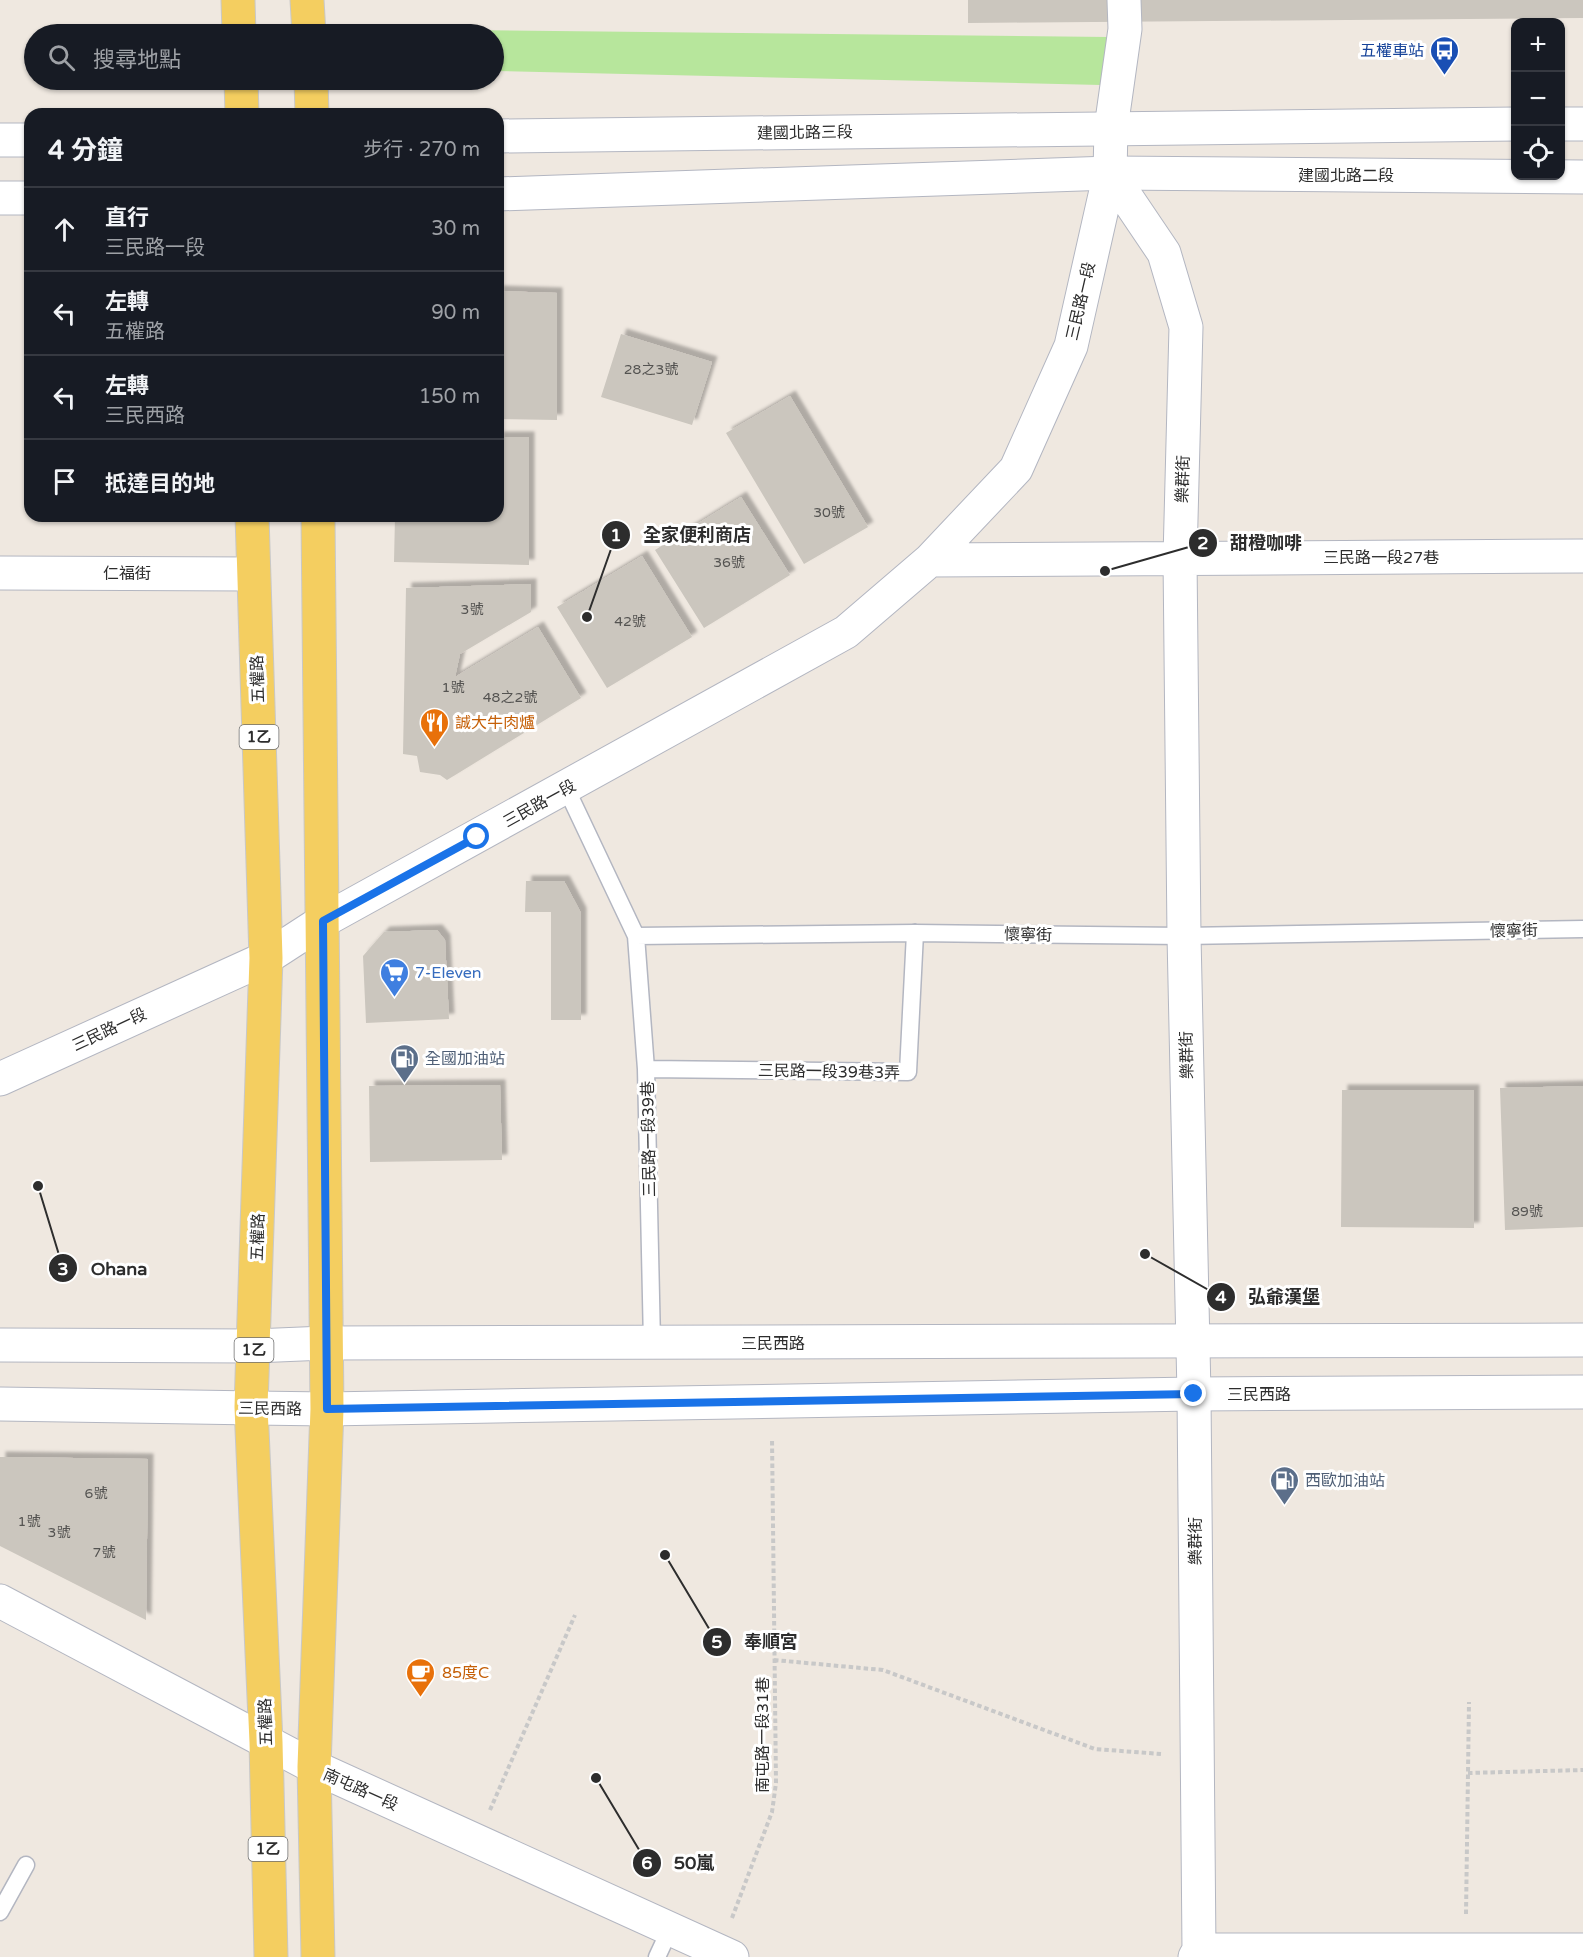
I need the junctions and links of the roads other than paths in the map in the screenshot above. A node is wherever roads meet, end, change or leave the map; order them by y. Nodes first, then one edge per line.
1 (238, 0) edge
2 (307, 0) edge
3 (1124, 0) edge
4 (239, 24) edge
5 (308, 24) edge
6 (241, 90) edge
7 (311, 90) edge
8 (242, 108) edge
9 (312, 108) edge
10 (1511, 124) edge
11 (1565, 124) edge
12 (1583, 124) edge
13 (1111, 128) junction
14 (504, 135) edge
15 (0, 140) edge
16 (24, 140) edge
17 (1110, 173) junction
18 (1583, 177) edge
19 (504, 194) edge
20 (0, 198) edge
21 (24, 198) edge
22 (252, 522) edge
23 (318, 522) edge
24 (1583, 556) edge
25 (1180, 558) junction
26 (930, 560) junction
27 (0, 573) edge
28 (253, 574) junction
29 (566, 788) junction
30 (323, 921) junction
31 (1583, 929) edge
32 (915, 933) junction
33 (636, 936) junction
34 (1184, 936) junction
35 (266, 958) junction
36 (646, 1069) junction
37 (0, 1079) edge
38 (1583, 1340) edge
39 (1192, 1341) junction
40 (325, 1343) junction
41 (652, 1343) junction
42 (0, 1345) edge
43 (254, 1346) junction
44 (1583, 1392) edge
45 (1194, 1394) junction
46 (0, 1404) edge
47 (252, 1407) junction
48 (327, 1409) junction
49 (0, 1601) edge
50 (266, 1742) junction
51 (314, 1767) junction
52 (26, 1865) dead end
53 (0, 1912) edge
54 (663, 1943) edge
55 (1583, 1950) edge
56 (1465, 1952) edge
57 (1197, 1953) edge
58 (726, 1954) edge
59 (271, 1957) edge
60 (318, 1957) edge

1 - 4 main road
2 - 5 main road
3 - 13 street, 三民路一段
6 - 8 main road
7 - 9 main road
10 - 13 street
11 - 12 street
13 - 14 street, 建國北路三段
13 - 17 street, 三民路一段
15 - 16 street
17 - 18 street, 建國北路二段
17 - 19 street
17 - 25 street, 樂群街
17 - 26 street, 三民路一段
20 - 21 street
22 - 28 main road, 五權路 / 1乙
23 - 30 main road
24 - 25 street, 三民路一段27巷
25 - 26 street
25 - 34 street, 樂群街
26 - 29 street, 三民路一段
27 - 28 street, 仁福街
28 - 35 main road, 五權路 / 1乙
29 - 30 street, 三民路一段
29 - 33 lane
30 - 35 street, 三民路一段
30 - 40 main road
31 - 34 lane, 懷寧街
32 - 33 lane, 懷寧街
32 - 34 lane, 懷寧街
32 - 36 lane, 三民路一段39巷3弄
33 - 36 lane, 三民路一段39巷
34 - 39 street, 樂群街
35 - 37 street, 三民路一段
35 - 43 main road, 五權路 / 1乙
36 - 41 lane, 三民路一段39巷
38 - 39 street, 三民西路
39 - 41 street, 三民西路
39 - 45 street, 樂群街
40 - 41 street, 三民西路
40 - 43 street, 三民西路
40 - 48 main road
42 - 43 street, 三民西路
43 - 47 main road, 五權路 / 1乙
44 - 45 street, 三民西路
45 - 48 street, 三民西路
45 - 57 street, 樂群街
46 - 47 street, 三民西路
47 - 48 street, 三民西路
47 - 50 main road, 五權路 / 1乙
48 - 51 main road
49 - 50 street, 南屯路一段
50 - 51 street, 南屯路一段
50 - 59 main road, 五權路 / 1乙
51 - 54 street, 南屯路一段
51 - 60 main road
52 - 53 lane
54 - 58 street, 南屯路一段
55 - 56 street
56 - 57 street

